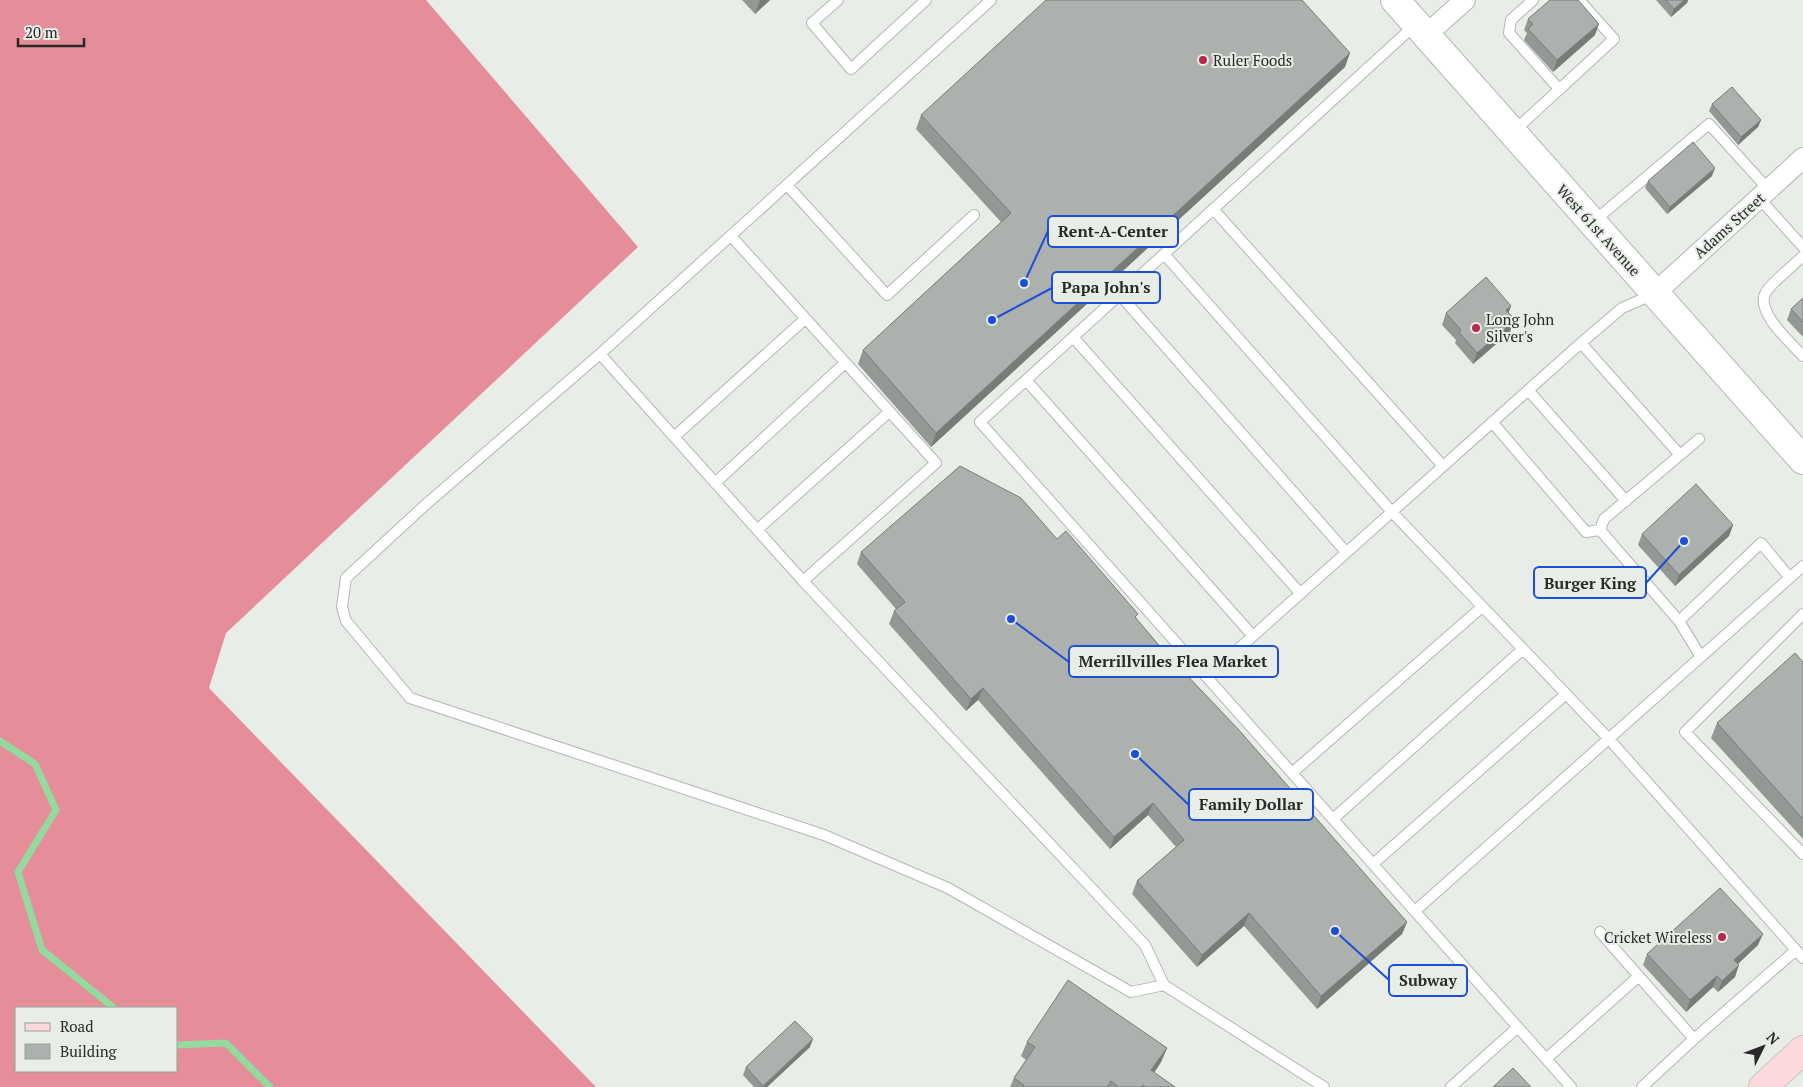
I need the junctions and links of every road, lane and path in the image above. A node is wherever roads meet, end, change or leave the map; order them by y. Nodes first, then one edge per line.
1 (838, 0) edge
2 (926, 0) edge
3 (991, 0) edge
4 (1395, 0) edge
5 (1465, 0) edge
6 (1533, 0) edge
7 (1579, 0) edge
8 (1421, 30) junction
9 (1559, 89) junction
10 (1512, 132) junction
11 (1803, 158) edge
12 (787, 185) junction
13 (1764, 194) junction
14 (1214, 209) junction
15 (974, 215) dead end
16 (1592, 222) junction
17 (731, 236) junction
18 (1803, 246) edge
19 (1164, 254) junction
20 (1803, 256) edge
21 (1655, 293) junction
22 (1120, 294) junction
23 (805, 319) junction
24 (1073, 337) junction
25 (1581, 343) junction
26 (600, 354) junction
27 (1803, 356) edge
28 (845, 363) junction
29 (1026, 380) junction
30 (1528, 390) junction
31 (889, 412) junction
32 (1492, 422) junction
33 (674, 437) junction
34 (1699, 439) dead end
35 (1680, 455) junction
36 (1803, 460) edge
37 (1443, 466) junction
38 (715, 483) junction
39 (1626, 501) junction
40 (1392, 512) junction
41 (758, 530) junction
42 (1600, 530) junction
43 (1346, 552) junction
44 (1803, 566) edge
45 (1790, 578) junction
46 (802, 580) junction
47 (1300, 594) junction
48 (1482, 607) junction
49 (1803, 614) edge
50 (1679, 621) junction
51 (1252, 636) junction
52 (1523, 649) junction
53 (1701, 657) junction
54 (1207, 677) junction
55 (1566, 694) junction
56 (1609, 739) junction
57 (1292, 773) junction
58 (1333, 819) junction
59 (1803, 854) edge
60 (1373, 864) junction
61 (1415, 911) junction
62 (1600, 932) dead end
63 (1799, 954) edge
64 (1639, 976) junction
65 (1164, 985) junction
66 (1518, 1027) junction
67 (1694, 1039) junction
68 (1803, 1050) edge
69 (1546, 1059) junction
70 (1774, 1081) edge
71 (1324, 1087) edge
72 (1451, 1087) edge
73 (1571, 1087) edge
74 (1642, 1087) edge

1 - 2 lane
3 - 12 lane
4 - 8 main road, West 61st Avenue
5 - 8 street
6 - 9 lane
7 - 9 lane
8 - 10 main road, West 61st Avenue
8 - 14 lane
9 - 10 lane
10 - 16 main road, West 61st Avenue
11 - 13 street, Adams Street
12 - 15 lane
12 - 17 lane
13 - 16 lane
13 - 18 lane
13 - 21 street, Adams Street
14 - 19 lane
14 - 37 lane
16 - 21 main road, West 61st Avenue
17 - 23 lane
17 - 26 lane
19 - 22 lane
19 - 40 lane
20 - 27 lane
21 - 25 lane
21 - 36 main road, West 61st Avenue
22 - 24 lane
22 - 43 lane
23 - 28 lane
23 - 33 lane
24 - 29 lane
24 - 47 lane
25 - 30 lane
25 - 35 lane
26 - 33 lane
26 - 65 lane
28 - 31 lane
28 - 38 lane
29 - 51 lane
29 - 54 lane
30 - 32 lane
30 - 39 lane
31 - 41 lane
31 - 46 lane
32 - 37 lane
32 - 42 lane
33 - 38 lane
34 - 35 lane
35 - 39 lane
37 - 40 lane
38 - 41 lane
39 - 42 lane
40 - 43 lane
40 - 48 lane
41 - 46 lane
42 - 50 lane
43 - 47 lane
44 - 45 lane
45 - 50 lane
45 - 53 lane
46 - 65 lane
47 - 51 lane
48 - 52 lane
48 - 57 lane
49 - 59 lane
50 - 53 lane
51 - 54 lane
52 - 55 lane
52 - 58 lane
53 - 56 lane
54 - 57 lane
55 - 56 lane
55 - 60 lane
56 - 61 lane
56 - 63 lane
57 - 58 lane
58 - 60 lane
60 - 61 lane
61 - 66 lane
62 - 64 lane
63 - 67 lane
64 - 67 lane
64 - 69 lane
65 - 71 lane
66 - 69 lane
66 - 72 lane
67 - 74 lane
68 - 70 main road
69 - 73 lane

